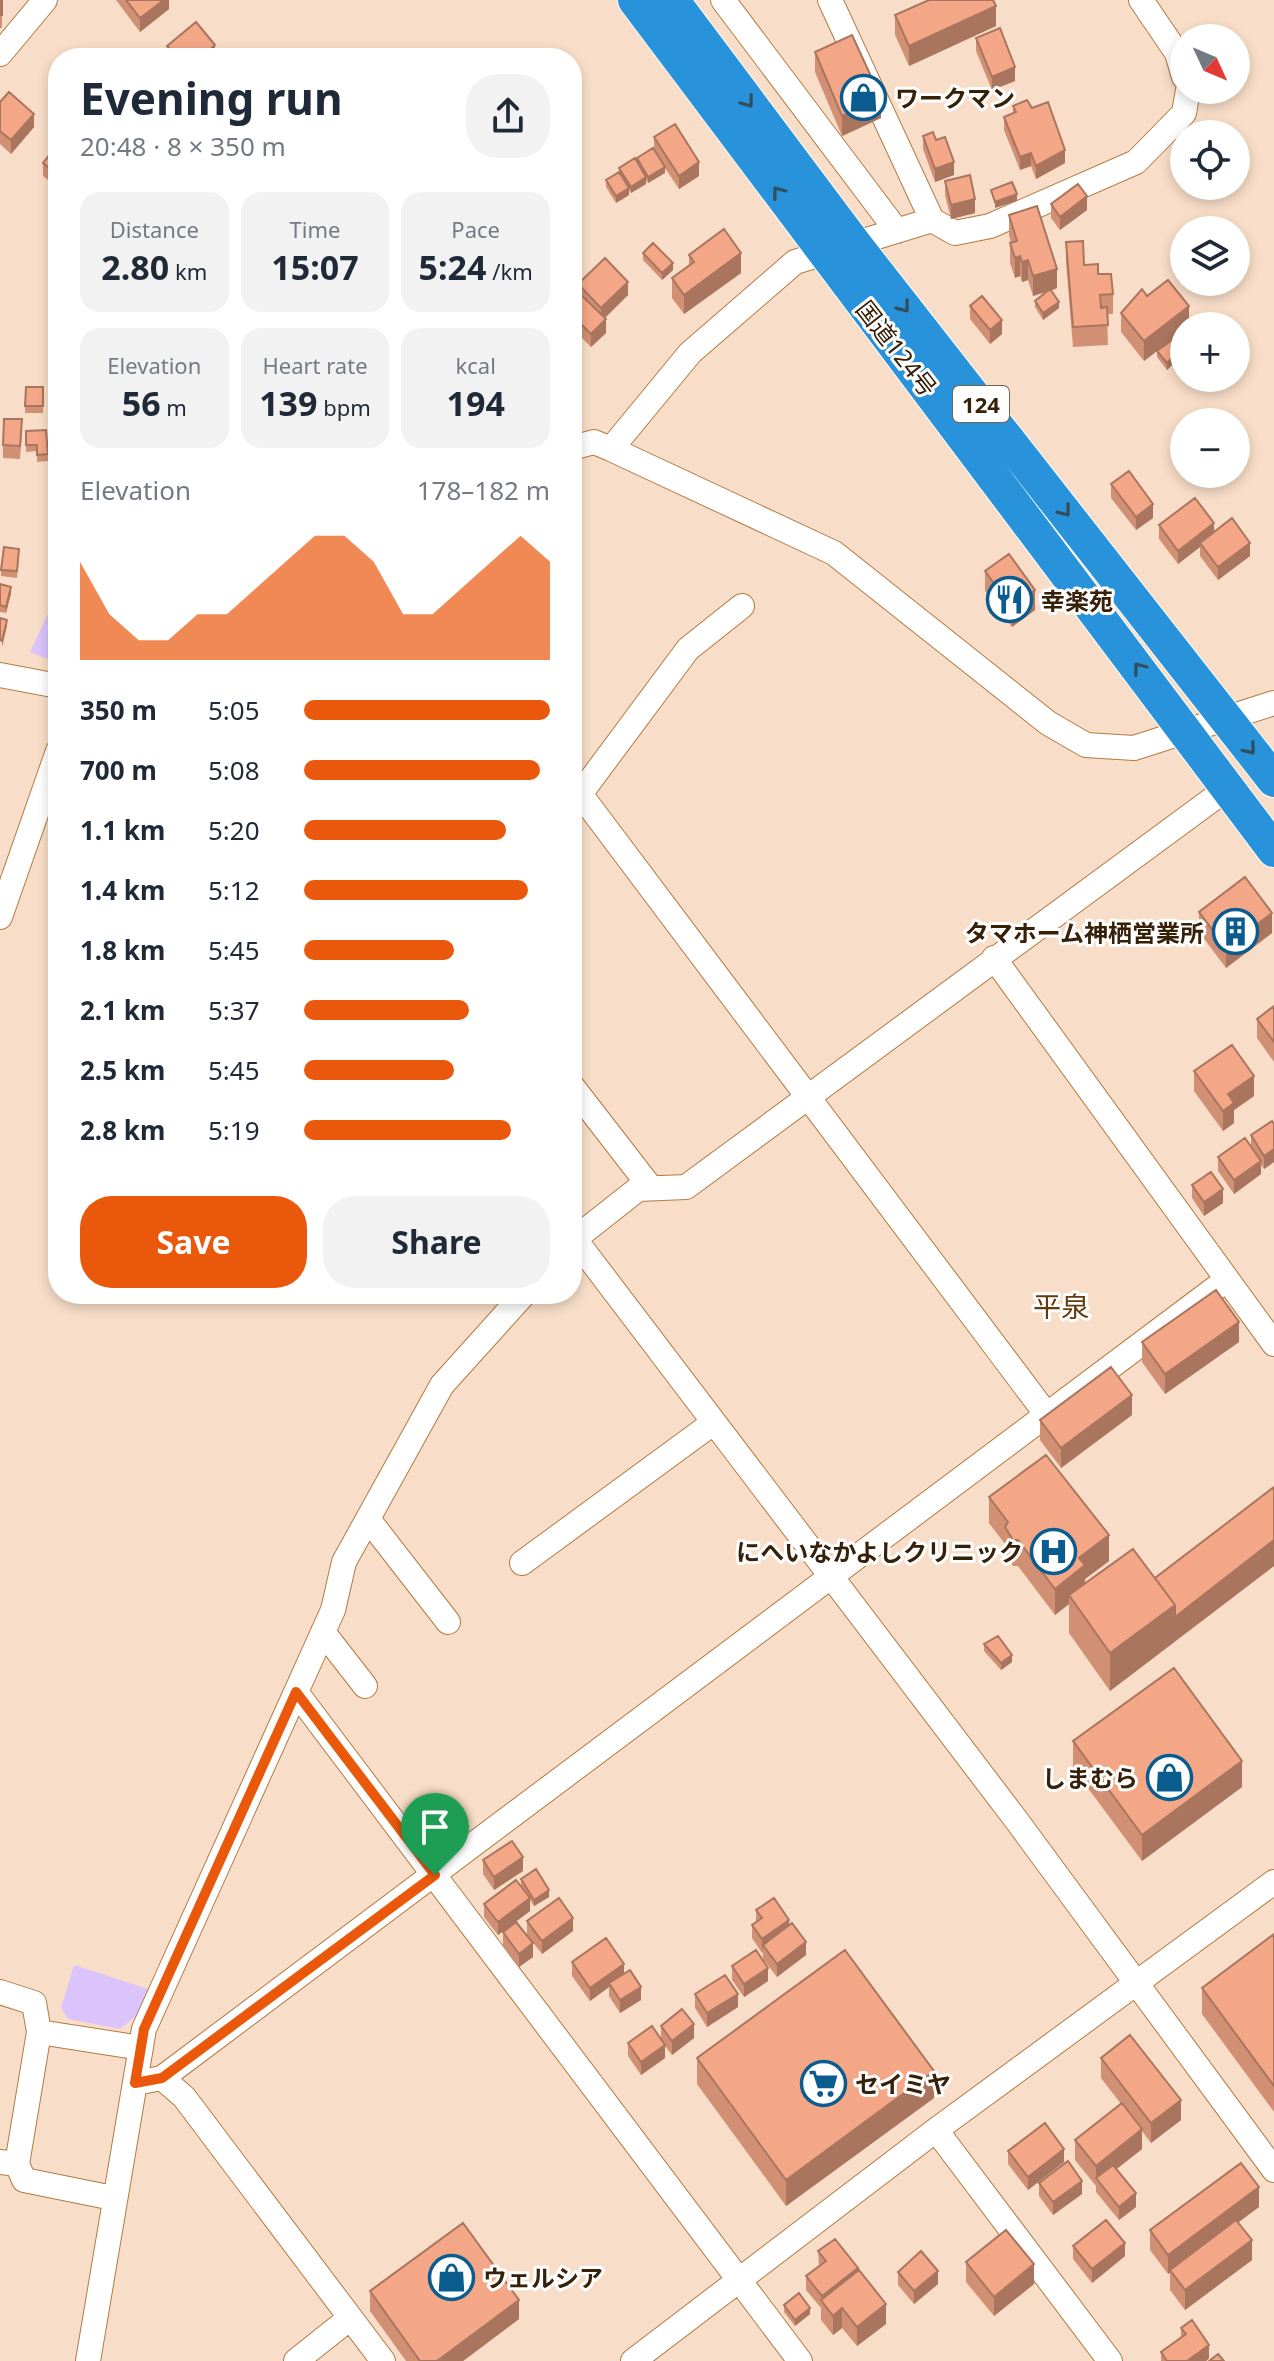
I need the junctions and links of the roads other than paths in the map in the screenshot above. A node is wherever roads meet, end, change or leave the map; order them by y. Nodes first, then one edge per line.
1 (45, 0) edge
2 (635, 0) edge
3 (672, 0) edge
4 (723, 0) edge
5 (830, 0) edge
6 (1141, 0) edge
7 (22, 10) edge
8 (1170, 43) edge
9 (0, 54) edge
10 (1186, 104) edge
11 (932, 220) junction
12 (897, 231) junction
13 (841, 250) junction
14 (582, 445) edge
15 (611, 449) junction
16 (742, 606) dead end
17 (0, 675) edge
18 (48, 684) edge
19 (1274, 703) edge
20 (1225, 718) junction
21 (1186, 731) junction
22 (48, 780) edge
23 (1274, 780) edge
24 (1229, 787) junction
25 (582, 792) edge
26 (582, 808) edge
27 (1274, 850) edge
28 (0, 917) edge
29 (994, 958) junction
30 (808, 1096) junction
31 (582, 1099) edge
32 (651, 1188) junction
33 (582, 1232) edge
34 (582, 1251) edge
35 (1225, 1281) junction
36 (515, 1304) edge
37 (1274, 1344) edge
38 (1047, 1415) junction
39 (713, 1423) junction
40 (368, 1519) junction
41 (522, 1563) dead end
42 (828, 1577) junction
43 (448, 1622) dead end
44 (323, 1632) junction
45 (365, 1686) dead end
46 (296, 1692) junction
47 (435, 1875) junction
48 (1274, 1882) edge
49 (1137, 1985) junction
50 (0, 1992) edge
51 (39, 2032) junction
52 (141, 2048) junction
53 (162, 2078) junction
54 (135, 2083) junction
55 (936, 2130) junction
56 (8, 2163) edge
57 (1274, 2170) edge
58 (113, 2198) junction
59 (740, 2282) junction
60 (350, 2318) junction
61 (88, 2361) edge
62 (296, 2361) edge
63 (383, 2361) edge
64 (633, 2361) edge
65 (800, 2361) edge
66 (1110, 2361) edge

1 - 7 street
13 -> 2 highway, 国道124号 / 124
3 -> 13 highway, 国道124号 / 124
4 - 12 street
5 - 11 street
6 - 8 street
7 - 9 street
10 - 11 street
11 - 12 street
12 - 13 street
13 - 15 street
13 -> 20 highway, 国道124号 / 124
21 -> 13 highway, 国道124号 / 124
14 - 15 street
15 - 21 street
16 - 25 street
17 - 18 street
19 - 20 street
20 - 21 street
20 -> 23 highway, 国道124号 / 124
21 - 24 highway, 国道124号 / 124
22 - 28 street
24 - 27 highway, 国道124号 / 124
24 - 29 street
26 - 30 street
29 - 30 street
29 - 35 street
30 - 32 street
30 - 38 street
31 - 32 street
32 - 33 street
34 - 39 street
35 - 37 street
35 - 38 street
36 - 40 street
38 - 42 street
39 - 41 street
39 - 42 street
40 - 43 street
40 - 44 street
42 - 47 street
42 - 49 street
44 - 45 street
44 - 46 street
46 - 47 street
46 - 52 street
47 - 53 street
47 - 59 street
48 - 49 street
49 - 55 street
49 - 57 street
50 - 51 street
51 - 52 street
51 - 56 street
52 - 54 street
53 - 54 street
53 - 60 street
54 - 58 street
55 - 59 street
55 - 66 street
56 - 58 street
58 - 61 street
59 - 64 street
59 - 65 street
60 - 62 street
60 - 63 street

